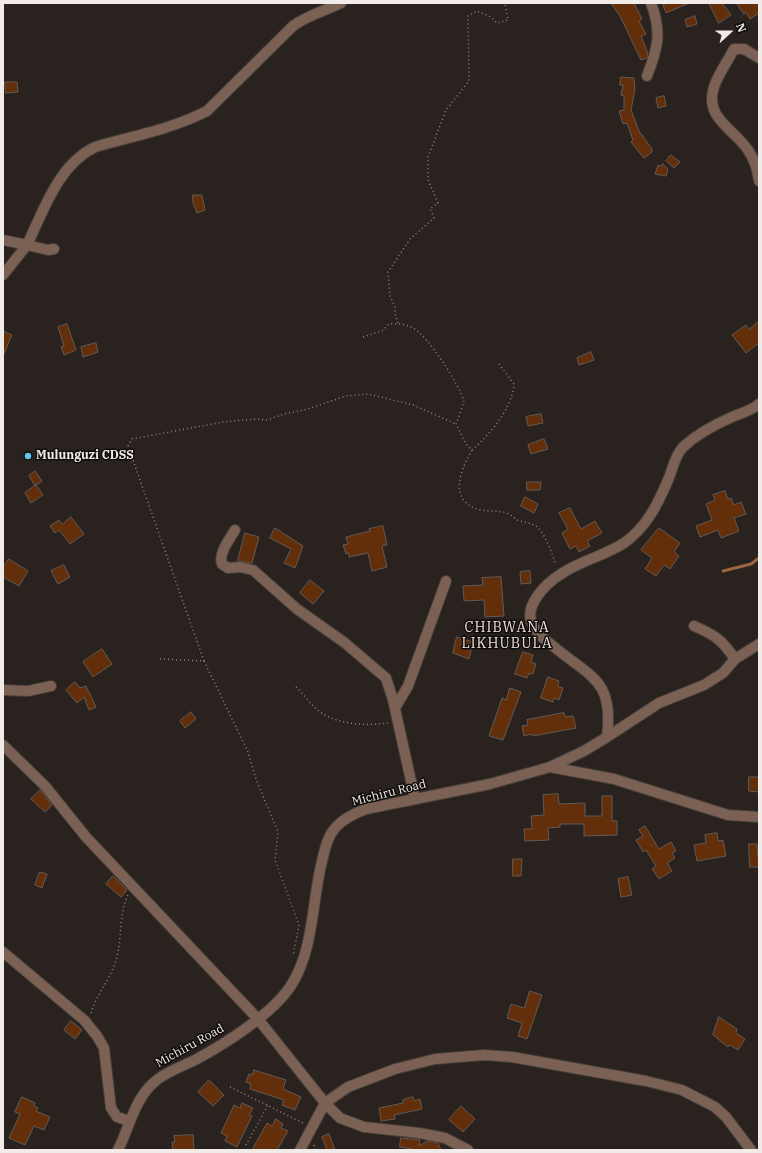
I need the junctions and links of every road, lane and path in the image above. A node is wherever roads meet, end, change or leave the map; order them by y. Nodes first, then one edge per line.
1 (341, 3) edge
2 (505, 3) edge
3 (651, 3) edge
4 (759, 58) edge
5 (647, 76) dead end
6 (759, 181) edge
7 (3, 240) edge
8 (27, 245) junction
9 (54, 249) dead end
10 (3, 275) edge
11 (398, 323) junction
12 (363, 337) dead end
13 (499, 364) dead end
14 (759, 404) edge
15 (456, 424) junction
16 (472, 450) junction
17 (235, 530) dead end
18 (561, 574) junction
19 (446, 581) dead end
20 (694, 626) dead end
21 (759, 644) edge
22 (160, 659) dead end
23 (735, 659) junction
24 (204, 661) junction
25 (51, 686) dead end
26 (296, 687) dead end
27 (3, 690) edge
28 (395, 708) junction
29 (398, 722) junction
30 (607, 737) junction
31 (3, 745) edge
32 (550, 767) junction
33 (415, 799) junction
34 (759, 817) edge
35 (133, 886) junction
36 (3, 952) edge
37 (292, 961) dead end
38 (258, 1019) junction
39 (87, 1024) junction
40 (230, 1087) dead end
41 (325, 1103) junction
42 (268, 1105) junction
43 (129, 1121) junction
44 (312, 1128) junction
45 (246, 1145) dead end
46 (118, 1150) edge
47 (300, 1150) edge
48 (468, 1150) edge
49 (751, 1150) edge

1 - 8 street
2 - 11 path
3 - 5 street
4 - 6 street
7 - 8 street
8 - 9 street
8 - 10 street
11 - 12 path
11 - 15 path
13 - 16 path
14 - 18 street
15 - 16 path
15 - 24 path
16 - 18 path
17 - 28 street
18 - 30 street
19 - 28 street
20 - 23 street
21 - 23 street
22 - 24 path
23 - 30 street
24 - 37 path
25 - 27 street
26 - 29 path
28 - 29 street
29 - 33 street
30 - 32 street
31 - 35 street
32 - 33 street, Michiru Road
32 - 34 street, Michiru Road
33 - 38 street, Michiru Road
35 - 38 street
35 - 39 path
36 - 39 street
38 - 41 street
38 - 43 street, Michiru Road
39 - 43 street
40 - 42 path
41 - 44 street
41 - 48 street
41 - 49 street
42 - 44 path
42 - 45 path
43 - 46 street, Michiru Road
44 - 47 street

